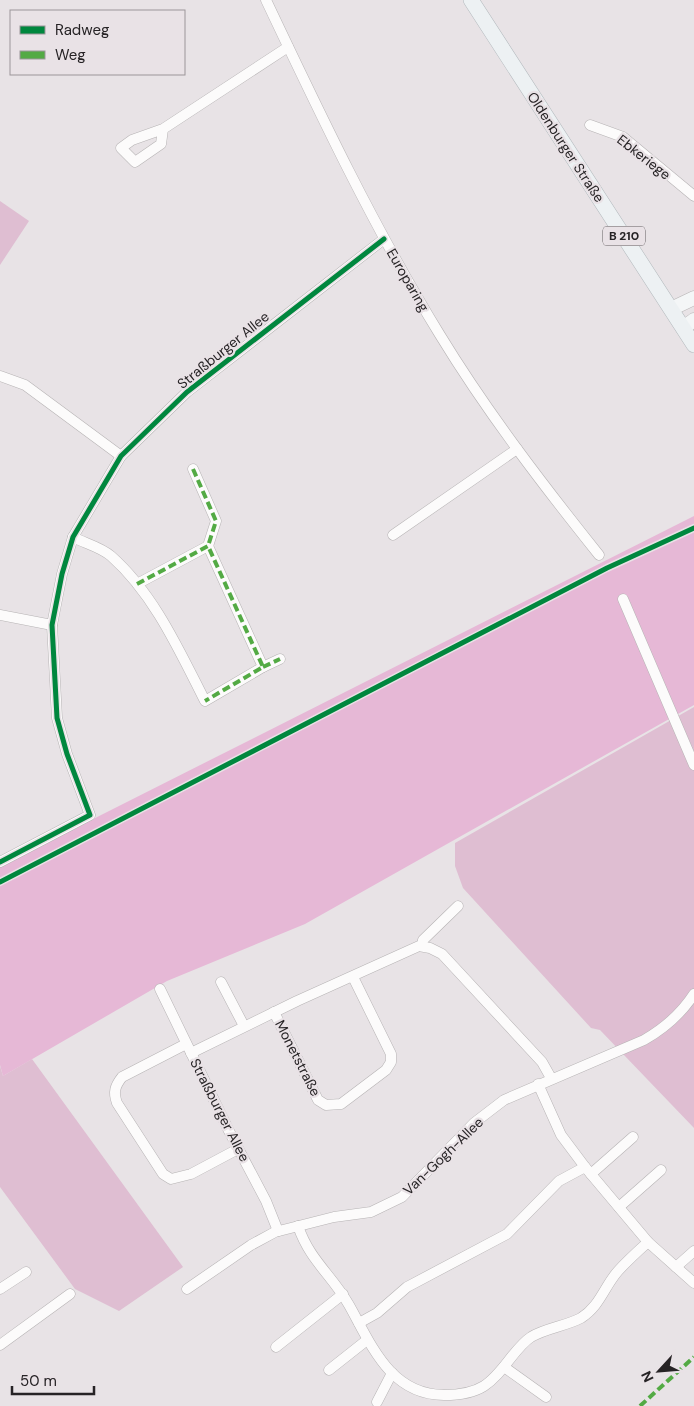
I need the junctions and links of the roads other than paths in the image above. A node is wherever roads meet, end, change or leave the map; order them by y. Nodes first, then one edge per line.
1 (266, 0) edge
2 (471, 0) edge
3 (288, 47) junction
4 (590, 125) dead end
5 (163, 129) dead end
6 (694, 196) edge
7 (384, 239) junction
8 (694, 298) edge
9 (671, 309) junction
10 (688, 324) edge
11 (694, 344) edge
12 (0, 376) edge
13 (518, 449) junction
14 (120, 456) junction
15 (193, 469) dead end
16 (393, 535) dead end
17 (73, 537) junction
18 (208, 546) junction
19 (599, 556) dead end
20 (137, 584) junction
21 (623, 599) dead end
22 (0, 615) edge
23 (52, 625) junction
24 (280, 659) dead end
25 (263, 667) junction
26 (694, 765) edge
27 (0, 862) edge
28 (458, 906) dead end
29 (422, 946) junction
30 (353, 977) junction
31 (221, 982) dead end
32 (160, 990) dead end
33 (694, 994) edge
34 (274, 1012) junction
35 (244, 1026) junction
36 (188, 1048) junction
37 (551, 1078) junction
38 (538, 1084) junction
39 (634, 1137) dead end
40 (238, 1148) junction
41 (588, 1170) junction
42 (662, 1170) dead end
43 (619, 1207) junction
44 (298, 1226) junction
45 (278, 1232) junction
46 (648, 1242) junction
47 (694, 1250) edge
48 (676, 1267) junction
49 (26, 1272) dead end
50 (694, 1283) edge
51 (187, 1289) dead end
52 (0, 1290) edge
53 (70, 1294) dead end
54 (343, 1294) junction
55 (359, 1323) junction
56 (367, 1340) junction
57 (0, 1344) edge
58 (276, 1347) dead end
59 (504, 1367) junction
60 (328, 1370) dead end
61 (392, 1373) junction
62 (546, 1397) dead end
63 (377, 1402) dead end

1 - 3 street, Europaring
2 - 9 main road, Oldenburger Straße / B 210
3 - 5 street
3 - 7 street, Europaring
4 - 6 street, Ebkeriege
7 - 13 street, Europaring
7 - 14 street, Straßburger Allee
8 - 9 street
9 - 10 main road, Oldenburger Straße / B 210
10 - 11 main road, Oldenburger Straße / B 210
12 - 14 street
13 - 16 street
13 - 19 street, Europaring
14 - 17 street, Straßburger Allee
15 - 18 street
17 - 20 street
17 - 23 street, Straßburger Allee
18 - 20 street
18 - 25 street
20 - 25 street
21 - 26 street
22 - 23 street
23 - 27 street, Straßburger Allee
24 - 25 street
28 - 29 street
29 - 30 street, Monetstraße
29 - 37 street
30 - 34 street, Monetstraße
30 - 34 street, Monetstraße
31 - 35 street
32 - 36 street, Straßburger Allee
33 - 37 street, Van-Gogh-Allee
34 - 35 street, Monetstraße
35 - 36 street, Monetstraße
36 - 40 street, Straßburger Allee
36 - 40 street, Monetstraße
37 - 38 street, Van-Gogh-Allee
38 - 41 street
38 - 44 street, Van-Gogh-Allee
39 - 41 street
40 - 45 street, Straßburger Allee
41 - 43 street
41 - 55 street
42 - 43 street
43 - 46 street
44 - 45 street, Van-Gogh-Allee
44 - 54 street
45 - 51 street, Van-Gogh-Allee
46 - 48 street
46 - 59 street
47 - 48 street
48 - 50 street
49 - 52 street
53 - 57 street
54 - 55 street
54 - 58 street
55 - 56 street
56 - 60 street
56 - 61 street
59 - 61 street
59 - 62 street
61 - 63 street

